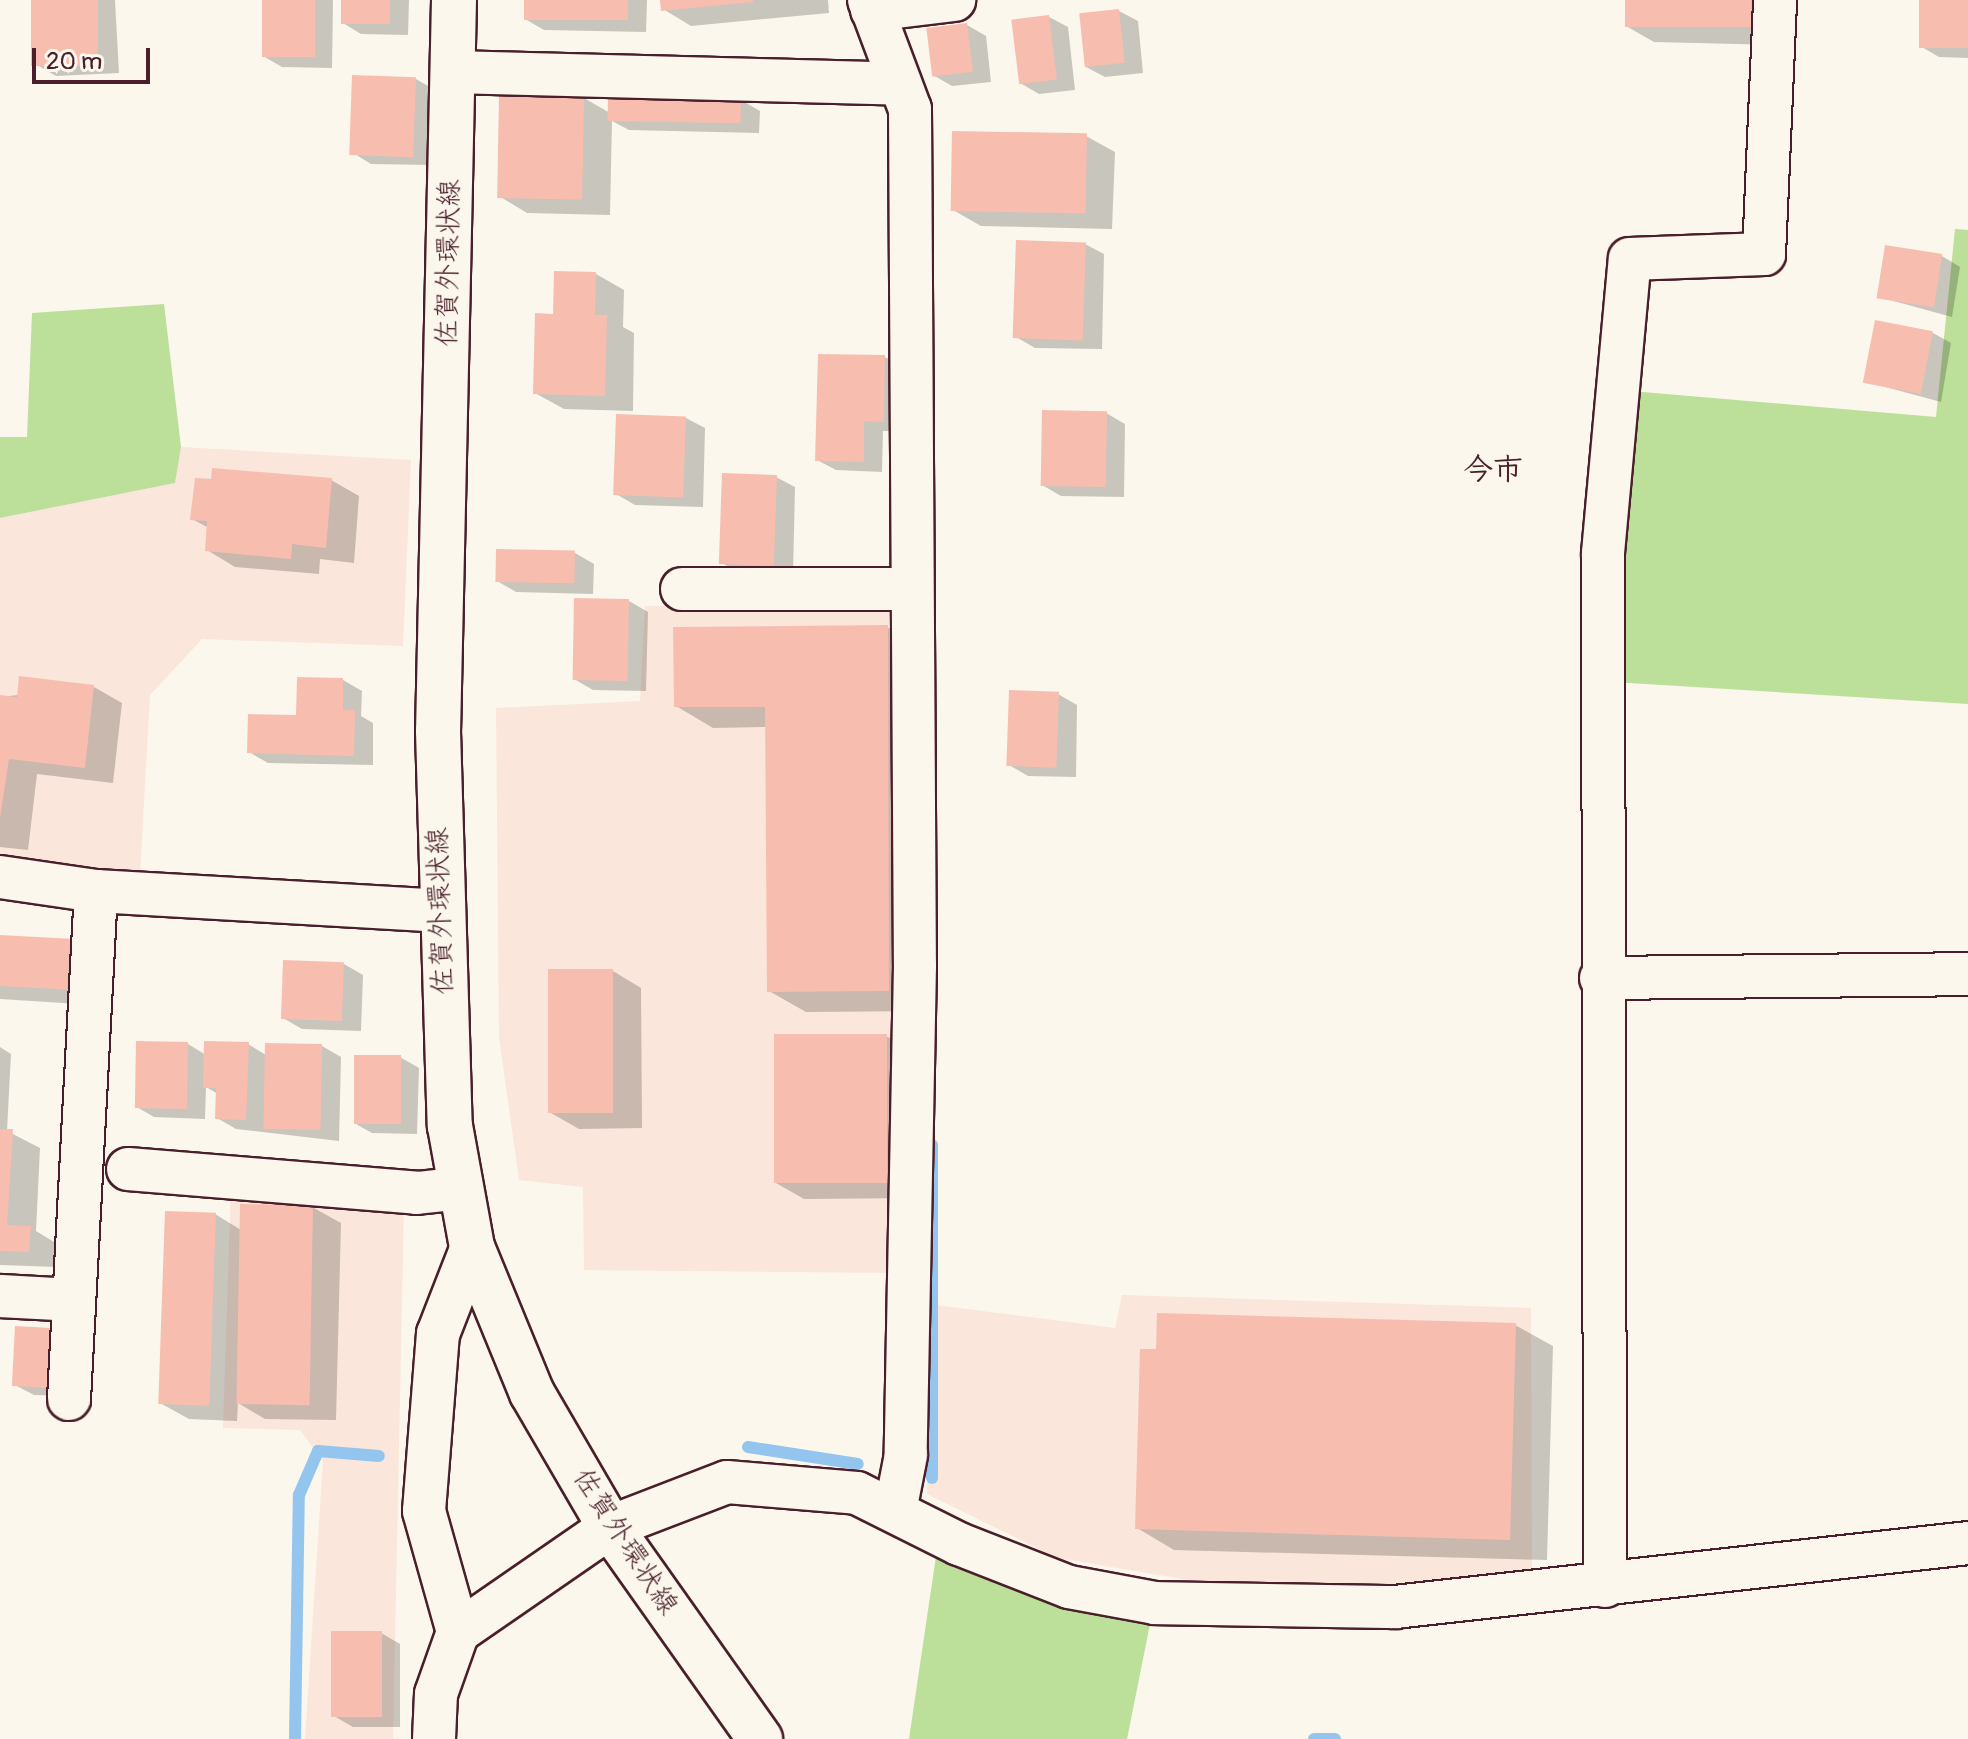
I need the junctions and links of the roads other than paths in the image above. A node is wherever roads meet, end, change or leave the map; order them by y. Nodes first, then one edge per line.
1 (454, 0) edge
2 (954, 0) edge
3 (1775, 0) edge
4 (870, 5) edge
5 (454, 72) junction
6 (900, 84) junction
7 (682, 589) dead end
8 (910, 589) junction
9 (0, 877) edge
10 (96, 891) junction
11 (439, 911) junction
12 (1968, 974) edge
13 (1601, 978) junction
14 (128, 1169) dead end
15 (462, 1188) junction
16 (472, 1247) junction
17 (0, 1296) edge
18 (74, 1300) junction
19 (69, 1399) dead end
20 (896, 1506) junction
21 (610, 1527) junction
22 (1968, 1543) edge
23 (1605, 1586) junction
24 (458, 1632) junction
25 (434, 1739) edge
26 (760, 1739) edge

1 - 5 main road, 佐賀外環状線
2 - 4 street
3 - 13 street
4 - 6 street
5 - 6 street
5 - 11 main road, 佐賀外環状線
6 - 8 street
7 - 8 street
8 - 20 street
9 - 10 street
10 - 11 street
10 - 18 street
11 - 15 main road, 佐賀外環状線
12 - 13 street
13 - 23 street
14 - 15 street
15 - 16 main road, 佐賀外環状線
16 - 21 main road, 佐賀外環状線
16 - 24 street
17 - 18 street
18 - 19 street
20 - 21 street
20 - 23 street
21 - 24 street
21 - 26 main road, 佐賀外環状線
22 - 23 street
24 - 25 street

